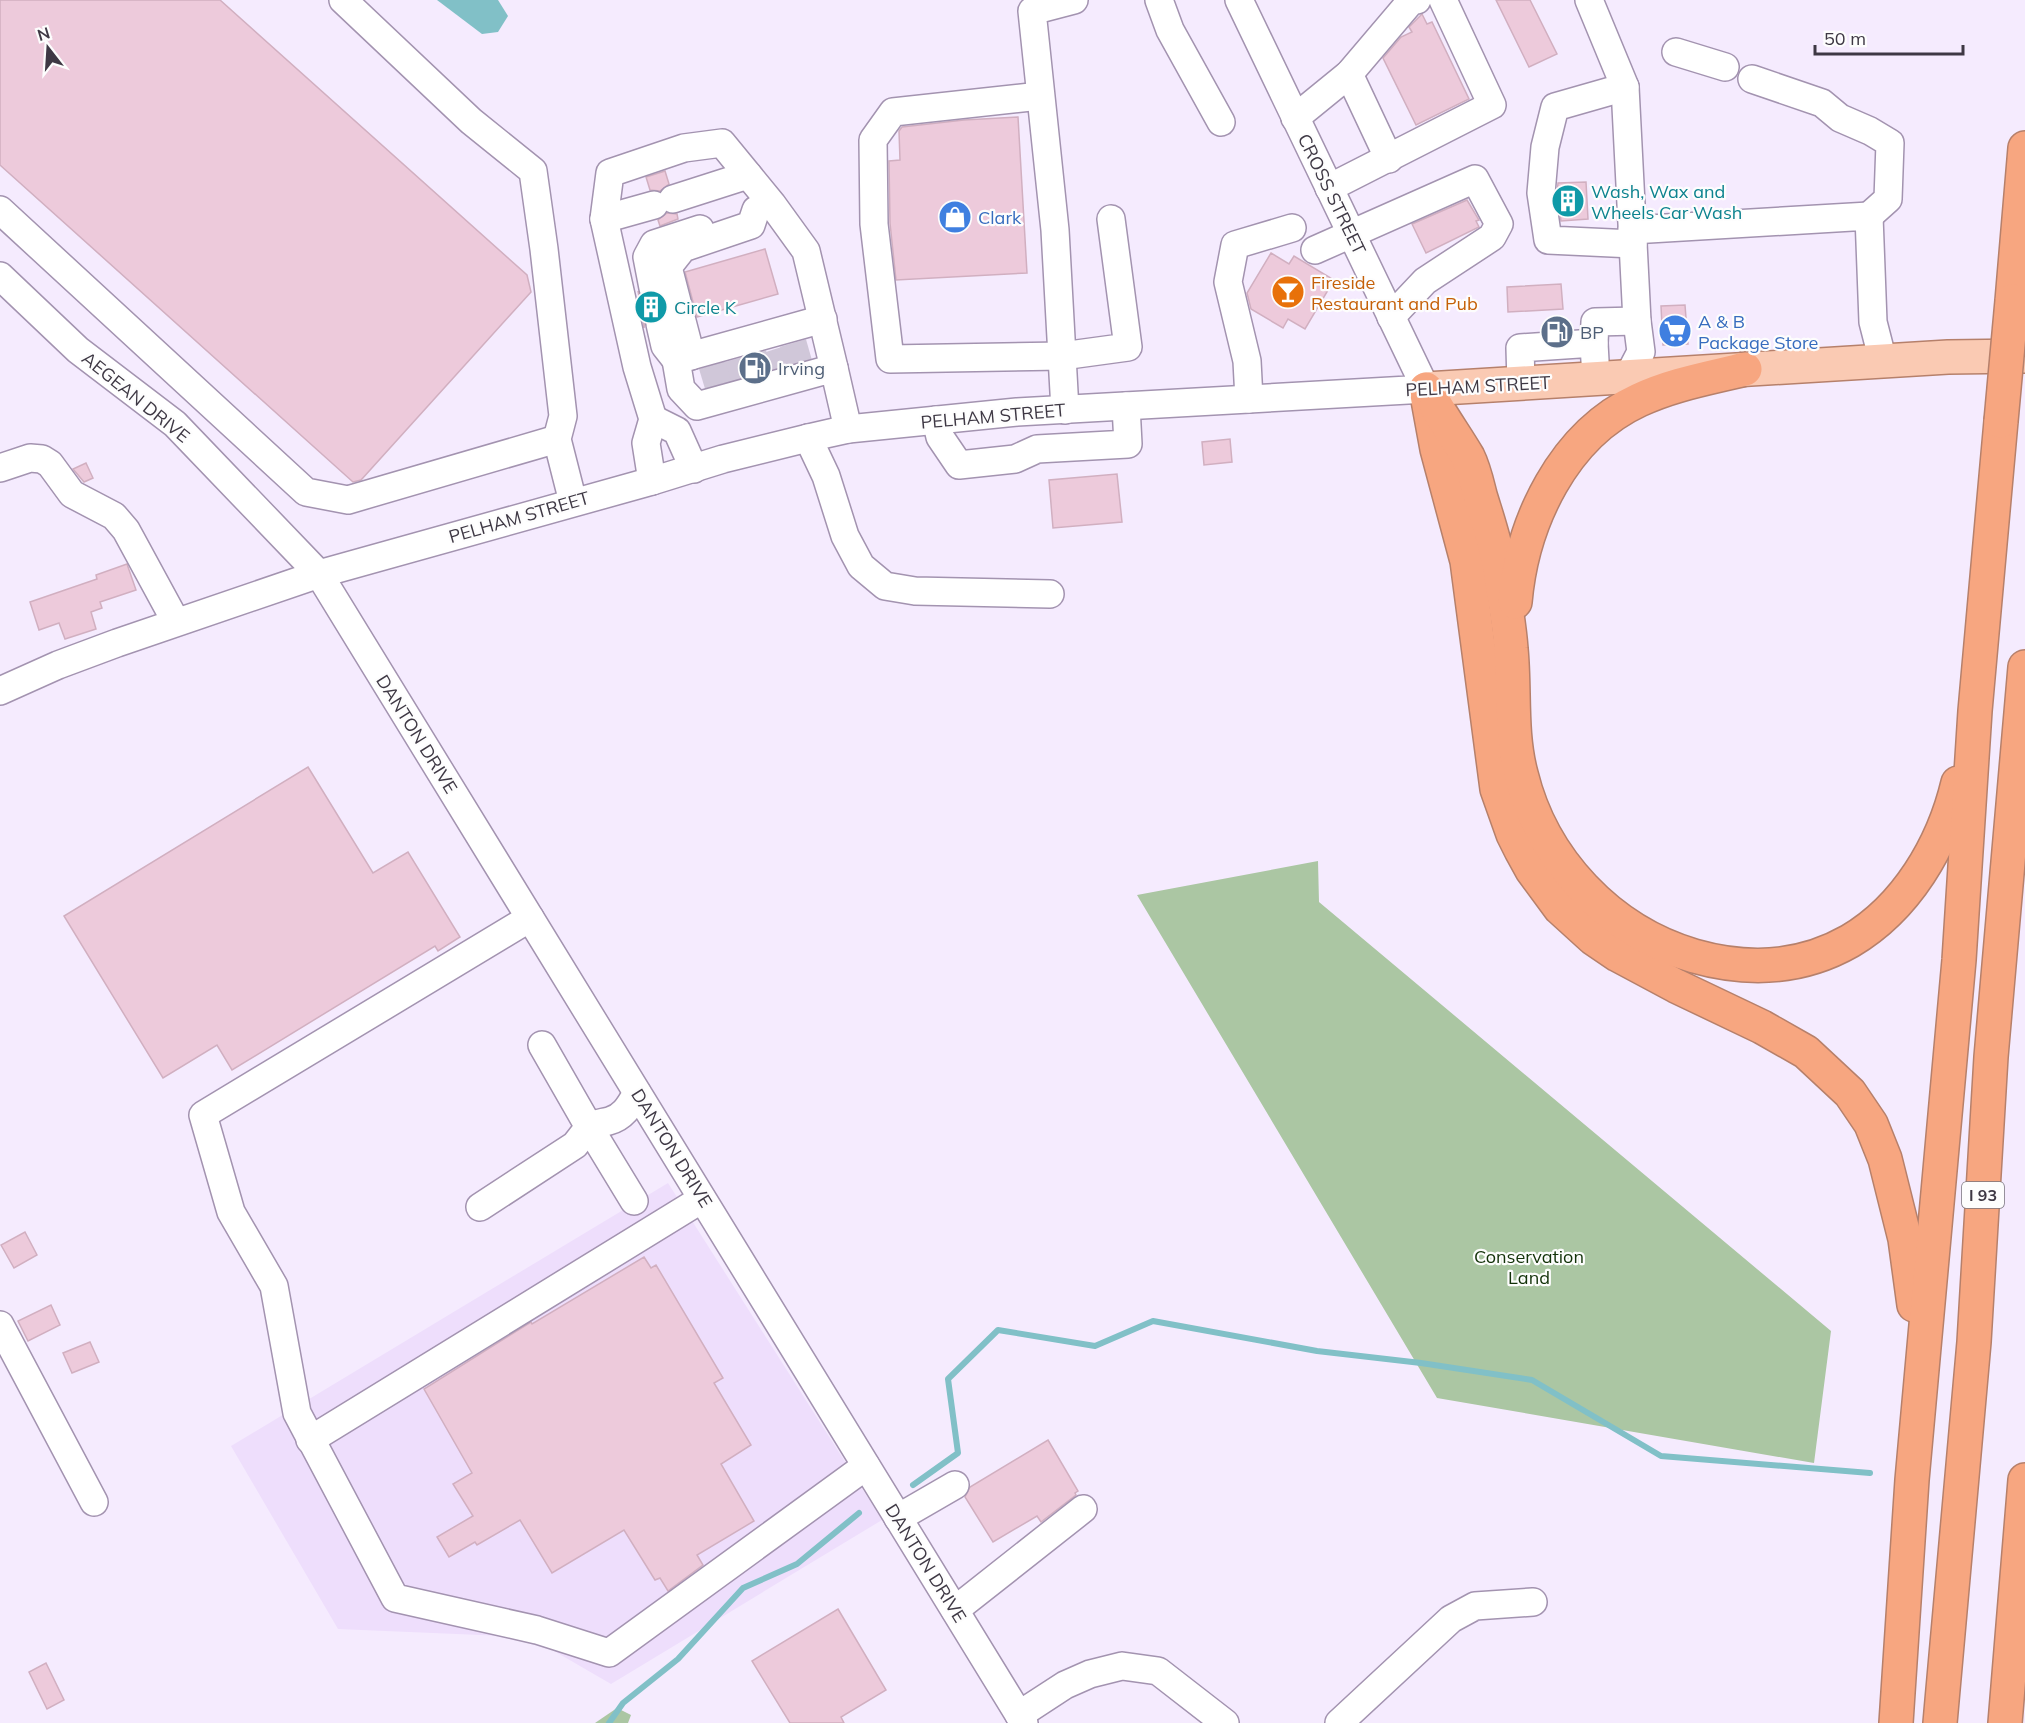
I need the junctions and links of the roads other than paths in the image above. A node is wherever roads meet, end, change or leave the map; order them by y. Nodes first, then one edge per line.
1 (343, 0) edge
2 (1074, 0) edge
3 (1159, 0) edge
4 (1239, 0) edge
5 (1417, 0) edge
6 (1443, 0) edge
7 (1589, 0) edge
8 (1676, 52) dead end
9 (1725, 67) dead end
10 (1349, 74) junction
11 (1752, 79) dead end
12 (1625, 87) junction
13 (1040, 96) junction
14 (1295, 117) junction
15 (1221, 122) dead end
16 (2025, 148) edge
17 (1389, 159) junction
18 (748, 175) junction
19 (1329, 188) junction
20 (764, 207) junction
21 (0, 210) edge
22 (1869, 216) junction
23 (604, 219) junction
24 (1111, 219) dead end
25 (1292, 228) dead end
26 (1351, 235) junction
27 (1632, 237) junction
28 (1315, 250) dead end
29 (0, 276) edge
30 (653, 288) tunnel mouth
31 (1391, 316) junction
32 (823, 319) junction
33 (1636, 321) junction
34 (660, 324) tunnel mouth
35 (1594, 343) junction
36 (1062, 356) junction
37 (2025, 356) edge
38 (1883, 361) junction
39 (749, 364) junction
40 (834, 368) junction
41 (1745, 369) junction
42 (1612, 378) junction
43 (1521, 383) junction
44 (681, 389) junction
45 (1426, 389) junction
46 (1250, 399) junction
47 (1126, 406) junction
48 (650, 409) junction
49 (1065, 410) junction
50 (936, 420) junction
51 (848, 429) junction
52 (808, 438) junction
53 (556, 440) junction
54 (0, 468) edge
55 (694, 469) junction
56 (652, 481) junction
57 (573, 502) junction
58 (319, 574) junction
59 (1050, 594) dead end
60 (176, 622) junction
61 (1511, 649) junction
62 (2025, 667) edge
63 (0, 691) edge
64 (1976, 711) junction
65 (530, 918) junction
66 (542, 1045) dead end
67 (638, 1093) junction
68 (593, 1125) junction
69 (702, 1199) junction
70 (634, 1201) dead end
71 (480, 1207) dead end
72 (0, 1325) edge
73 (310, 1440) junction
74 (866, 1466) junction
75 (1912, 1479) junction
76 (2025, 1480) edge
77 (955, 1485) dead end
78 (94, 1502) dead end
79 (1083, 1509) dead end
80 (898, 1518) junction
81 (1533, 1602) dead end
82 (955, 1610) junction
83 (1022, 1719) edge
84 (1225, 1723) edge
85 (1339, 1723) edge
86 (1896, 1723) edge
87 (1940, 1723) edge
88 (2005, 1723) edge

1 - 53 street
2 - 13 street
3 - 15 street
4 - 14 street, CROSS STREET
5 - 10 street
6 - 17 street
7 - 12 street
8 - 9 street
10 - 14 street
10 - 17 street
11 - 22 street
12 - 27 street
12 - 27 street
13 - 36 street
13 - 36 street
14 - 19 street, CROSS STREET
16 - 64 highway, bridge
17 - 19 street
18 - 20 street
18 - 23 street
18 - 23 street
19 - 26 street, CROSS STREET
20 - 30 street
20 - 32 street
20 - 39 street
21 - 53 street
22 - 27 street
22 - 38 street
23 - 48 street
24 - 36 street
25 - 46 street
26 - 28 street
26 - 31 street, CROSS STREET
26 - 31 street
27 - 33 street
29 - 58 street, AEGEAN DRIVE
31 - 45 street, CROSS STREET
32 - 39 street
32 - 40 street
33 - 35 street
33 - 42 street
34 - 39 street
35 - 42 street
35 - 43 street
36 - 49 street
37 - 38 main road, PELHAM STREET
38 - 41 main road, PELHAM STREET
39 - 40 street
39 - 44 street
39 - 44 street
40 - 51 street
41 - 42 main road, PELHAM STREET
41 - 61 highway
42 - 43 main road, PELHAM STREET
43 - 45 main road, PELHAM STREET
44 - 48 street
45 - 46 street, PELHAM STREET
45 - 61 highway
45 - 75 highway
46 - 47 street, PELHAM STREET
47 - 49 street, PELHAM STREET
47 - 50 street
48 - 55 street
48 - 56 street
49 - 50 street, PELHAM STREET
50 - 51 street, PELHAM STREET
51 - 52 street, PELHAM STREET
52 - 55 street, PELHAM STREET
52 - 59 street
53 - 57 street
54 - 60 street
55 - 56 street, PELHAM STREET
56 - 57 street, PELHAM STREET
57 - 58 street, PELHAM STREET
58 - 60 street, PELHAM STREET
58 - 65 street, DANTON DRIVE
60 - 63 street, PELHAM STREET
61 - 64 highway
62 - 87 highway, I 93
64 - 75 highway
65 - 67 street, DANTON DRIVE
65 - 73 street
66 - 68 street
67 - 68 street
67 - 69 street, DANTON DRIVE
68 - 70 street
68 - 71 street
69 - 73 street
69 - 74 street, DANTON DRIVE
72 - 78 street
73 - 74 street
74 - 80 street, DANTON DRIVE
75 - 86 highway
76 - 88 highway
77 - 80 street
79 - 82 street
80 - 82 street, DANTON DRIVE
81 - 85 street
82 - 83 street, DANTON DRIVE
83 - 84 street

